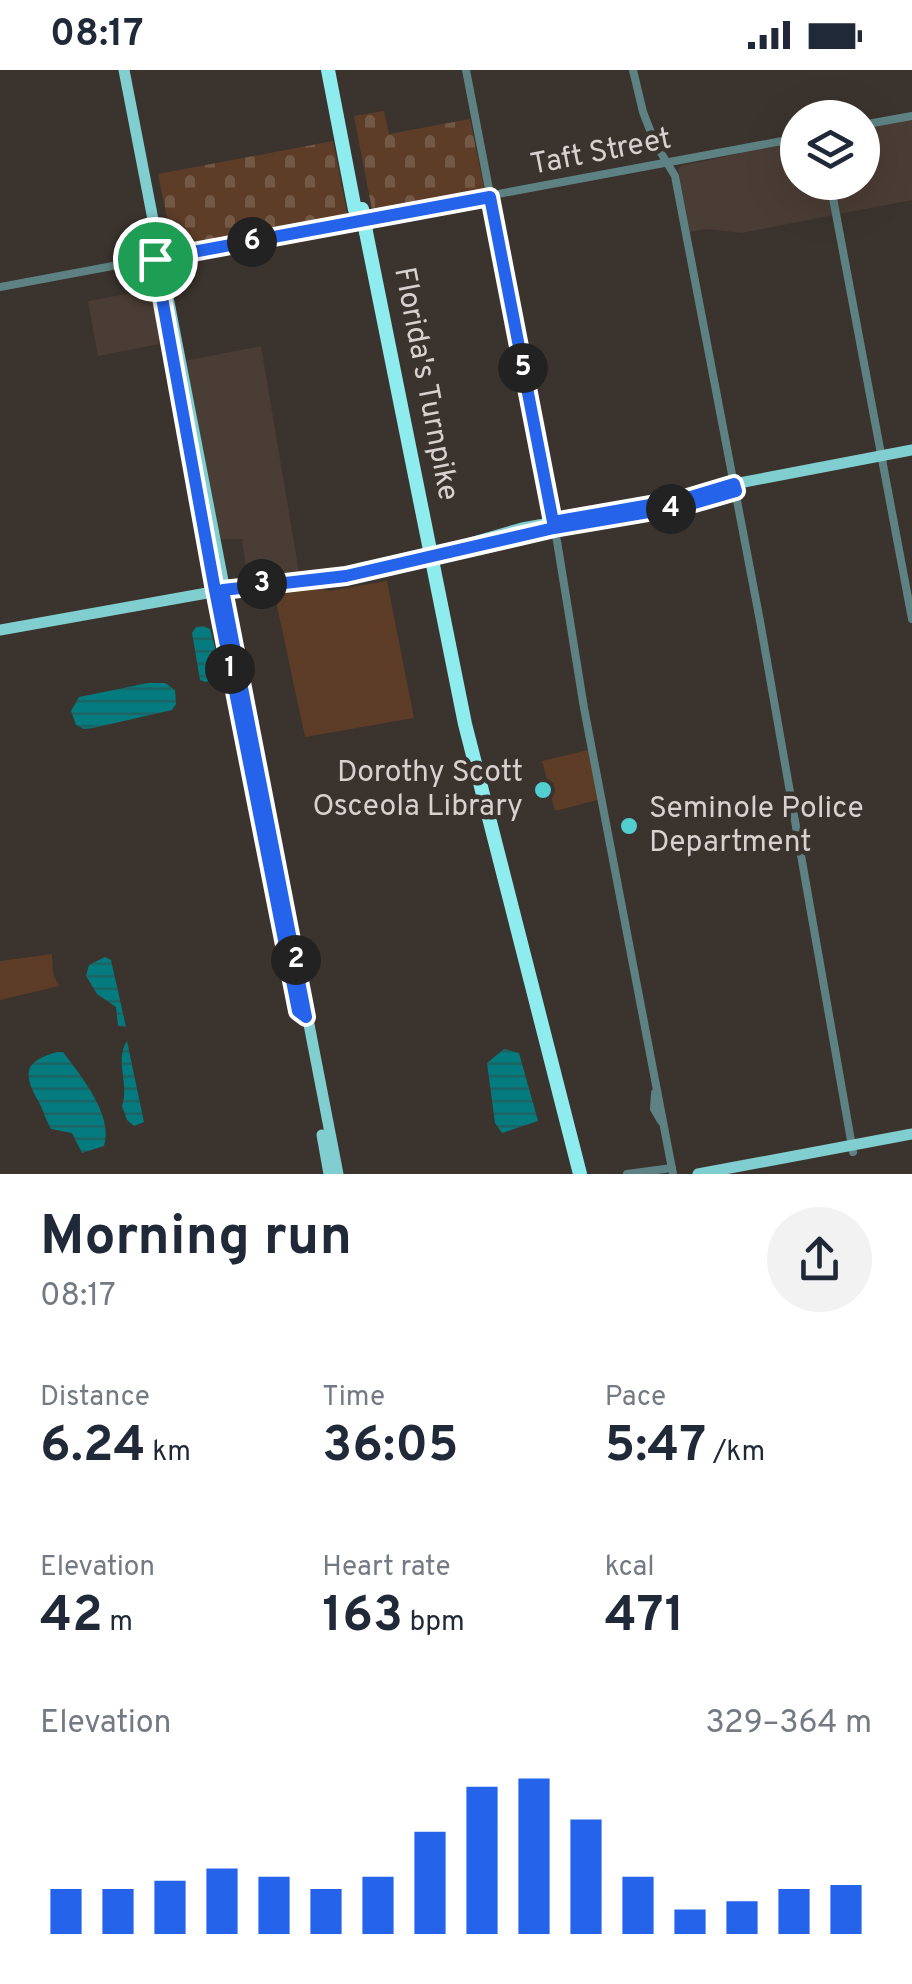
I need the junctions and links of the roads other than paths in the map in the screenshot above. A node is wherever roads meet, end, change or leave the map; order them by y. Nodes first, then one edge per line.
1 (121, 70) edge
2 (331, 70) edge
3 (466, 70) edge
4 (633, 70) edge
5 (912, 116) edge
6 (880, 122) edge
7 (780, 141) edge
8 (684, 160) junction
9 (662, 164) junction
10 (675, 176) junction
11 (490, 197) junction
12 (833, 200) edge
13 (158, 259) junction
14 (0, 287) edge
15 (912, 454) edge
16 (883, 459) junction
17 (735, 488) junction
18 (554, 525) junction
19 (218, 587) junction
20 (912, 620) edge
21 (0, 627) edge
22 (233, 684) junction
23 (242, 695) junction
24 (302, 1014) junction
25 (912, 1137) edge
26 (327, 1142) junction
27 (852, 1148) junction
28 (672, 1171) edge
29 (329, 1174) edge
30 (338, 1174) edge
31 (576, 1174) edge
32 (626, 1174) edge
33 (698, 1174) edge
34 (736, 1174) edge

1 - 13 main road
2 - 31 highway, Florida's Turnpike, bridge
3 - 11 street
4 - 9 street
5 - 6 street
7 - 8 street, Taft Street
8 - 9 street, Taft Street
8 - 10 street
9 - 10 street
9 - 11 street, Taft Street
10 - 17 street
11 - 13 street, Taft Street
11 - 18 street
12 - 16 street
13 - 14 street, Taft Street
13 - 19 main road
15 - 16 main road
16 - 17 main road
16 - 20 street
17 - 18 main road
17 - 27 street
18 - 19 main road, bridge
18 - 28 street
19 - 21 main road
19 - 22 main road
19 - 23 main road
22 - 23 main road
22 - 24 main road
23 - 24 main road
24 - 26 main road
25 - 27 main road
25 - 27 main road
26 - 29 main road
26 - 30 main road
27 - 33 main road
27 - 34 main road
28 - 32 street

